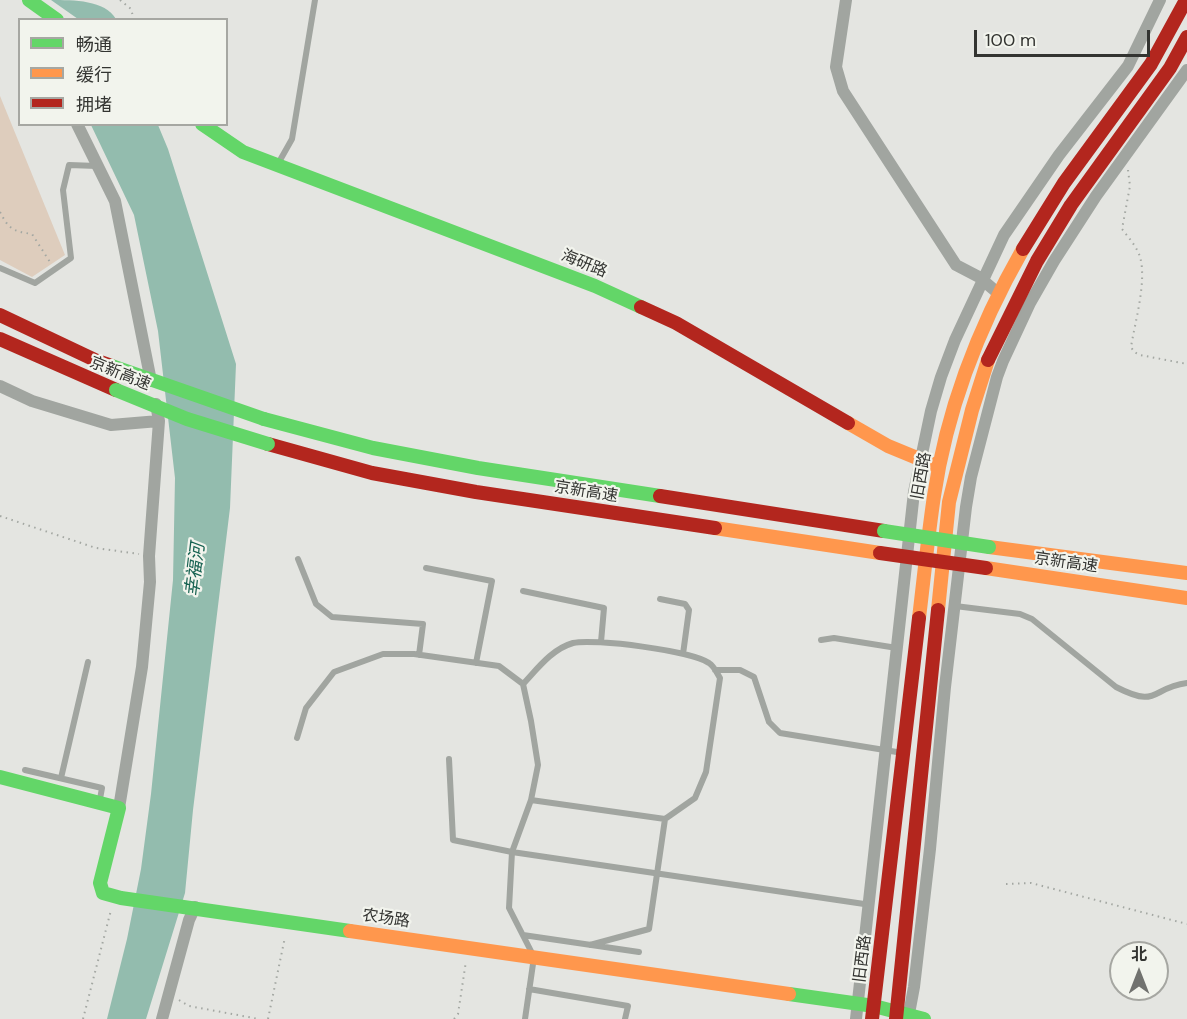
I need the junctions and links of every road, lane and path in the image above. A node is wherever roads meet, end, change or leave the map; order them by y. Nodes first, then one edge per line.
1 (29, 0) edge
2 (120, 0) edge
3 (315, 0) edge
4 (846, 0) edge
5 (1160, 0) edge
6 (1186, 0) edge
7 (54, 18) edge
8 (133, 18) edge
9 (1187, 37) edge
10 (1187, 70) edge
11 (78, 126) edge
12 (205, 126) edge
13 (1123, 159) junction
14 (277, 165) junction
15 (97, 166) junction
16 (0, 212) edge
17 (0, 268) edge
18 (55, 269) junction
19 (982, 279) junction
20 (999, 294) junction
21 (0, 315) edge
22 (0, 339) edge
23 (1187, 363) edge
24 (0, 386) edge
25 (159, 421) junction
26 (921, 459) junction
27 (939, 467) junction
28 (0, 516) edge
29 (149, 556) junction
30 (298, 559) dead end
31 (426, 568) dead end
32 (1187, 573) edge
33 (523, 591) dead end
34 (1187, 598) edge
35 (660, 599) dead end
36 (955, 606) junction
37 (821, 640) dead end
38 (601, 642) junction
39 (898, 648) junction
40 (682, 654) junction
41 (420, 655) junction
42 (88, 662) dead end
43 (476, 663) junction
44 (715, 670) junction
45 (1187, 683) edge
46 (523, 684) junction
47 (297, 738) dead end
48 (886, 751) junction
49 (904, 754) junction
50 (449, 759) dead end
51 (25, 770) dead end
52 (0, 777) edge
53 (61, 778) junction
54 (531, 800) junction
55 (99, 803) junction
56 (120, 808) junction
57 (665, 819) junction
58 (512, 852) junction
59 (657, 874) junction
60 (1006, 884) dead end
61 (118, 897) junction
62 (869, 905) junction
63 (192, 907) junction
64 (886, 908) junction
65 (288, 921) junction
66 (1187, 924) edge
67 (522, 934) junction
68 (590, 945) junction
69 (468, 947) junction
70 (639, 952) dead end
71 (534, 957) junction
72 (529, 989) junction
73 (168, 994) junction
74 (858, 1004) junction
75 (873, 1013) edge
76 (902, 1016) edge
77 (82, 1019) edge
78 (162, 1019) edge
79 (259, 1019) edge
80 (268, 1019) edge
81 (454, 1019) edge
82 (525, 1019) edge
83 (626, 1019) edge
84 (856, 1019) edge
85 (924, 1019) edge

1 - 7 main road
2 - 8 path
3 - 14 lane
4 - 19 street
5 - 19 street
6 - 20 main road, 旧西路
9 - 76 main road, 旧西路
10 - 13 street
11 - 15 street
12 - 14 main road, 海研路
13 - 23 path
13 - 36 street
14 - 26 main road, 海研路
15 - 18 lane
15 - 25 street
16 - 18 path
17 - 18 lane
19 - 20 street
19 - 26 street
20 - 27 main road, 旧西路
21 - 32 main road, 京新高速, bridge
22 - 34 main road, 京新高速, bridge
24 - 25 street
25 - 29 street
26 - 27 main road, 海研路
26 - 39 street
27 - 49 main road, 旧西路
28 - 29 path
29 - 56 street
30 - 41 lane
31 - 43 lane
33 - 38 lane
35 - 40 lane
36 - 45 lane
36 - 76 street
37 - 39 lane
38 - 40 lane
38 - 46 lane
39 - 48 street
40 - 44 lane
41 - 43 lane
41 - 47 lane
42 - 53 lane
43 - 46 lane
44 - 48 lane
44 - 57 lane
46 - 54 lane
48 - 49 lane
48 - 62 street
49 - 64 main road, 旧西路
50 - 58 lane
51 - 53 lane
52 - 55 main road
53 - 55 lane
54 - 57 lane
54 - 58 lane
55 - 56 main road
56 - 61 main road
57 - 59 lane
58 - 59 lane
58 - 67 lane
59 - 62 lane
59 - 68 lane
60 - 66 path
61 - 63 main road, 农场路
61 - 77 path
62 - 64 lane
62 - 74 street
63 - 65 main road, 农场路
63 - 73 street
64 - 75 main road, 旧西路
65 - 69 main road, 农场路
65 - 80 path
67 - 68 lane
67 - 71 lane
68 - 70 lane
69 - 71 main road, 农场路
69 - 81 path
71 - 72 lane
71 - 74 main road, 农场路
72 - 82 lane
72 - 83 lane
73 - 78 street
73 - 79 path
74 - 75 main road, 农场路
74 - 84 street
75 - 76 main road, 农场路
76 - 85 main road, 农场路

